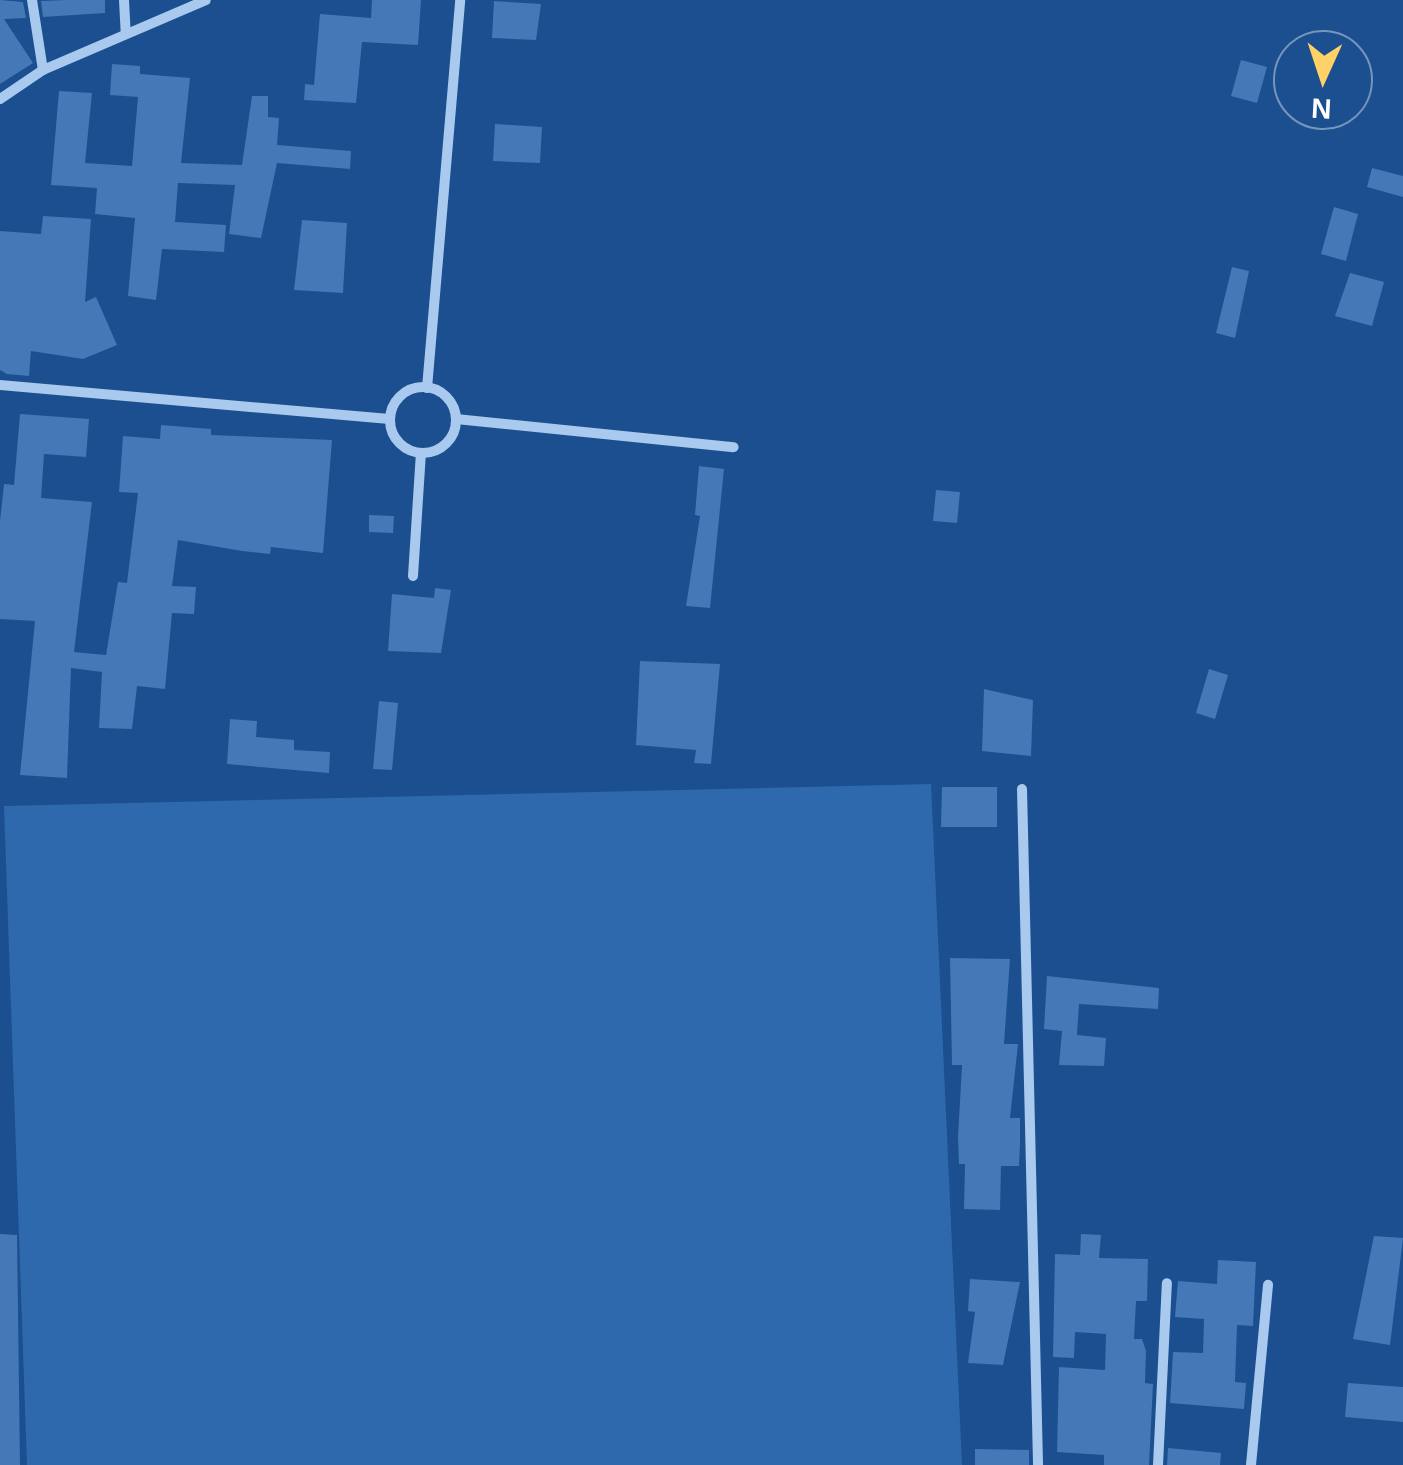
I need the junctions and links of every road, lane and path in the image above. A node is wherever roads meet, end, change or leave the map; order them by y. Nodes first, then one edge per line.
1 (32, 0) edge
2 (124, 0) edge
3 (206, 0) edge
4 (460, 0) edge
5 (126, 33) junction
6 (43, 70) junction
7 (0, 99) edge
8 (0, 385) edge
9 (426, 388) junction
10 (390, 418) junction
11 (456, 418) junction
12 (734, 447) dead end
13 (421, 453) junction
14 (412, 576) dead end
15 (1022, 789) dead end
16 (1166, 1284) dead end
17 (1268, 1285) dead end
18 (1038, 1465) edge
19 (1158, 1465) edge
20 (1251, 1465) edge

1 - 6 street
2 - 5 street
3 - 5 street
4 - 9 street
5 - 6 street
6 - 7 street
8 - 10 street
9 - 10 street
9 - 11 street
10 - 13 street
11 - 12 street
11 - 13 street
13 - 14 street
15 - 18 street
16 - 19 street
17 - 20 street

